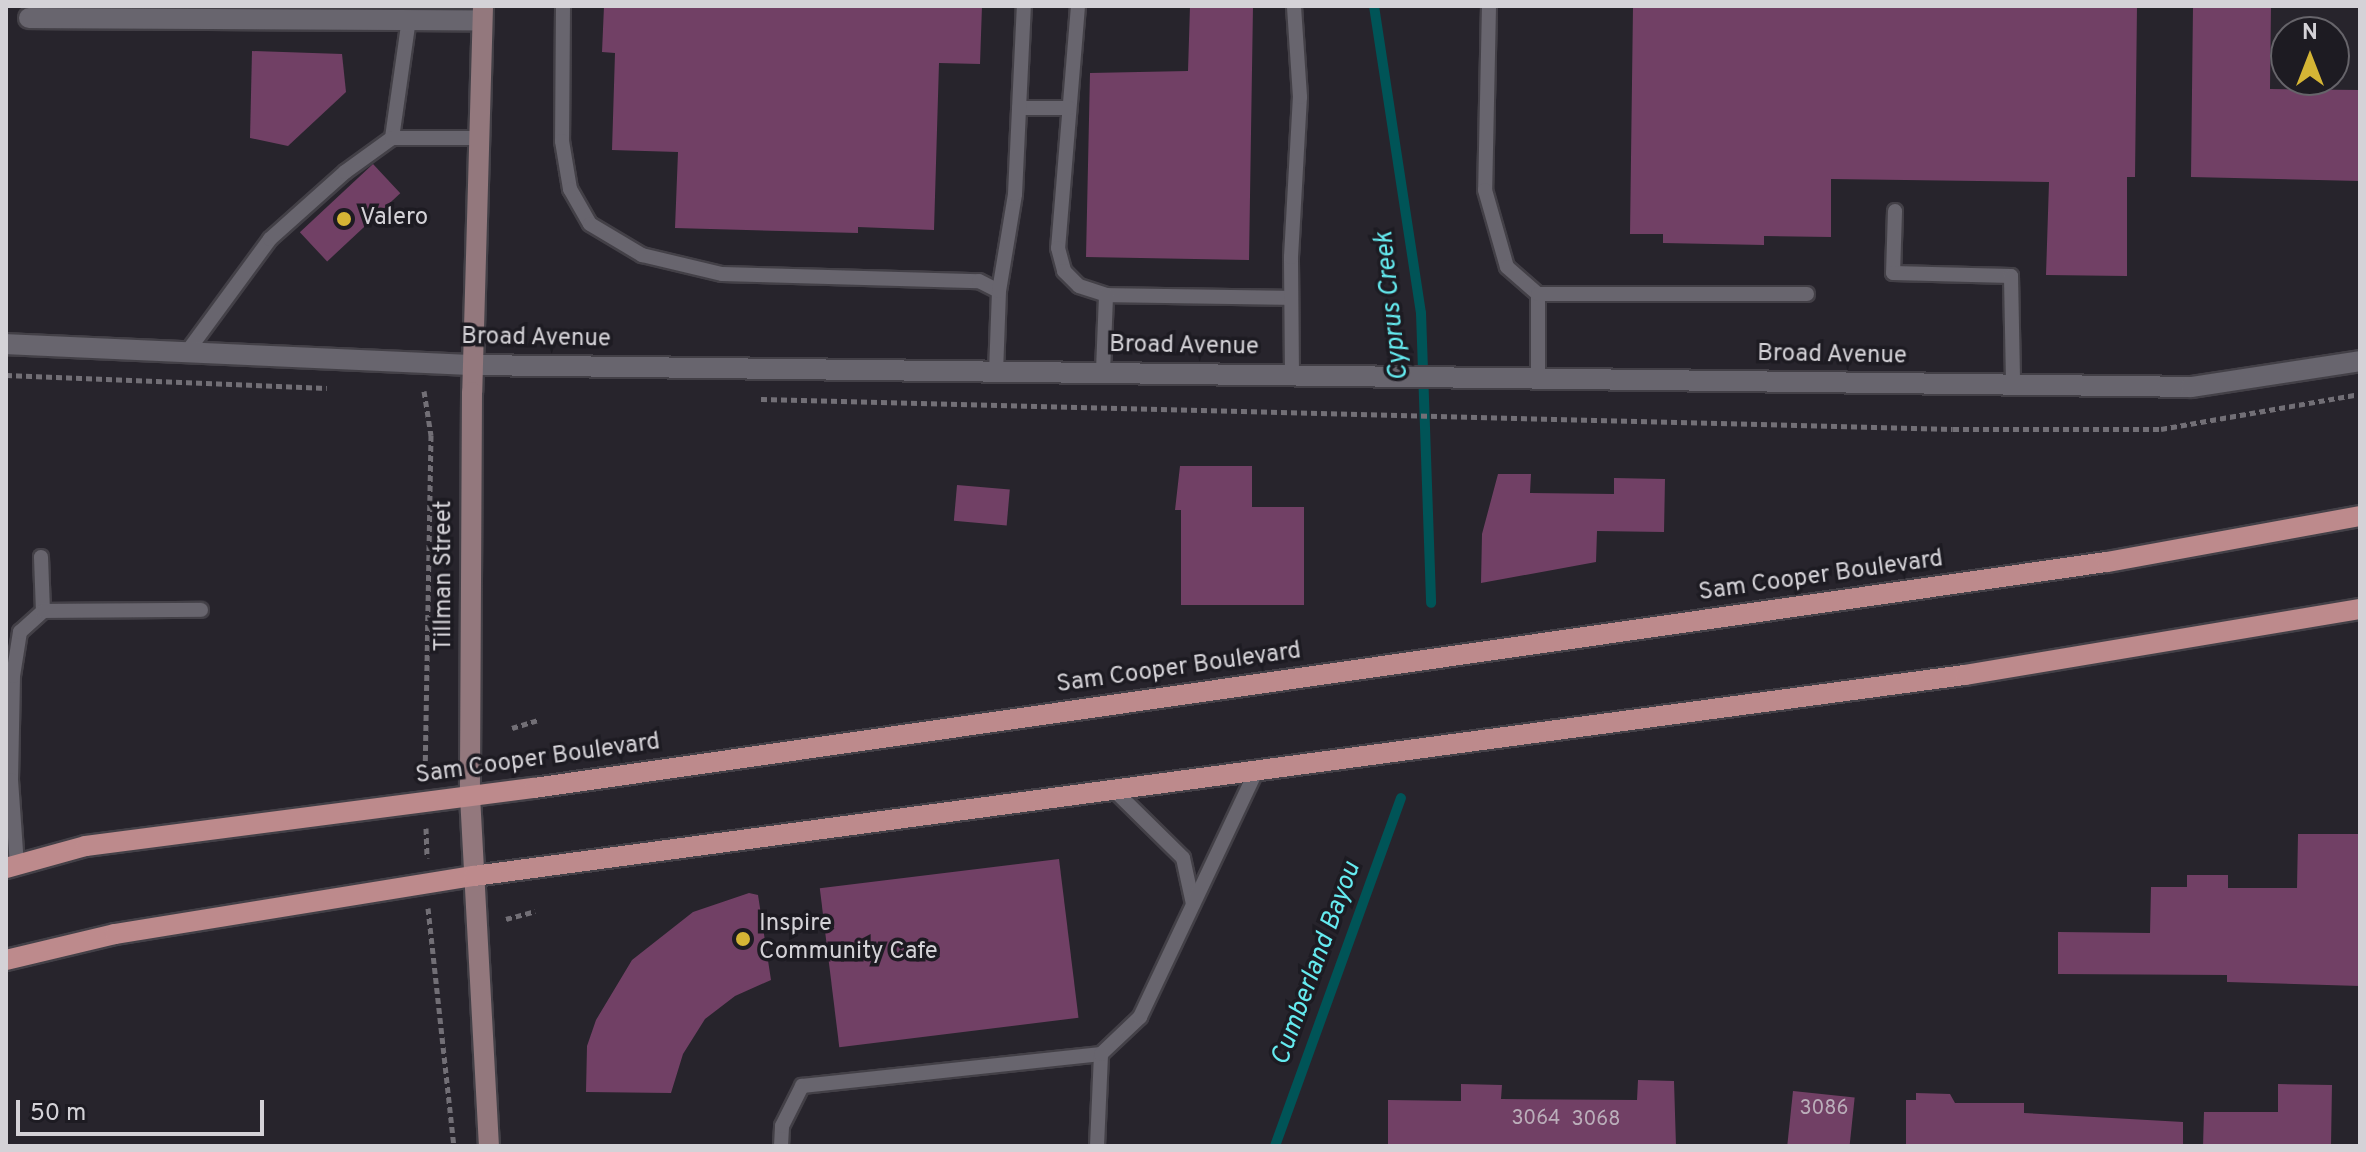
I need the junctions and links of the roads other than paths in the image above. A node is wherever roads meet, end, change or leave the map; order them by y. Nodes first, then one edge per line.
1 (563, 6) edge
2 (1024, 6) edge
3 (1078, 6) edge
4 (1294, 6) edge
5 (1489, 6) edge
6 (482, 13) edge
7 (29, 18) dead end
8 (409, 19) junction
9 (1019, 108) junction
10 (1069, 108) junction
11 (392, 138) junction
12 (479, 138) junction
13 (1895, 211) dead end
14 (999, 291) junction
15 (1538, 294) junction
16 (1807, 294) dead end
17 (1106, 295) junction
18 (1291, 298) junction
19 (6, 344) edge
20 (187, 352) junction
21 (2360, 361) edge
22 (472, 365) junction
23 (996, 371) junction
24 (1103, 371) junction
25 (1292, 375) junction
26 (1538, 379) junction
27 (2013, 385) junction
28 (2360, 516) edge
29 (41, 557) dead end
30 (2360, 609) edge
31 (201, 610) dead end
32 (43, 611) junction
33 (10, 676) edge
34 (1257, 770) junction
35 (1114, 790) junction
36 (470, 796) junction
37 (12, 867) edge
38 (474, 876) junction
39 (1193, 904) junction
40 (6, 960) edge
41 (1101, 1054) junction
42 (489, 1146) edge
43 (781, 1146) edge
44 (1097, 1146) edge

1 - 14 lane
2 - 9 lane
3 - 10 lane
4 - 18 lane
5 - 15 lane
6 - 8 street
6 - 12 main road, Tillman Street
7 - 8 street
8 - 11 lane
9 - 10 lane
9 - 14 lane
10 - 17 lane
11 - 12 lane
11 - 20 lane
12 - 22 main road, Tillman Street
13 - 27 lane
14 - 23 lane
15 - 16 lane
15 - 26 lane
17 - 18 lane
17 - 24 lane
18 - 25 lane
19 - 20 street, Broad Avenue
20 - 22 street, Broad Avenue
21 - 27 street, Broad Avenue
22 - 23 street, Broad Avenue
22 - 36 main road, Tillman Street
23 - 24 street, Broad Avenue
24 - 25 street, Broad Avenue
25 - 26 street, Broad Avenue
26 - 27 street, Broad Avenue
28 - 36 main road, Sam Cooper Boulevard
29 - 32 lane
30 - 34 main road
31 - 32 lane
32 - 33 lane
33 - 37 lane
34 - 35 main road
34 - 39 lane
35 - 38 main road
35 - 39 lane
36 - 37 main road, Sam Cooper Boulevard
36 - 38 main road, Tillman Street
38 - 40 main road
38 - 42 main road, Tillman Street
39 - 41 lane
41 - 43 lane
41 - 44 lane

